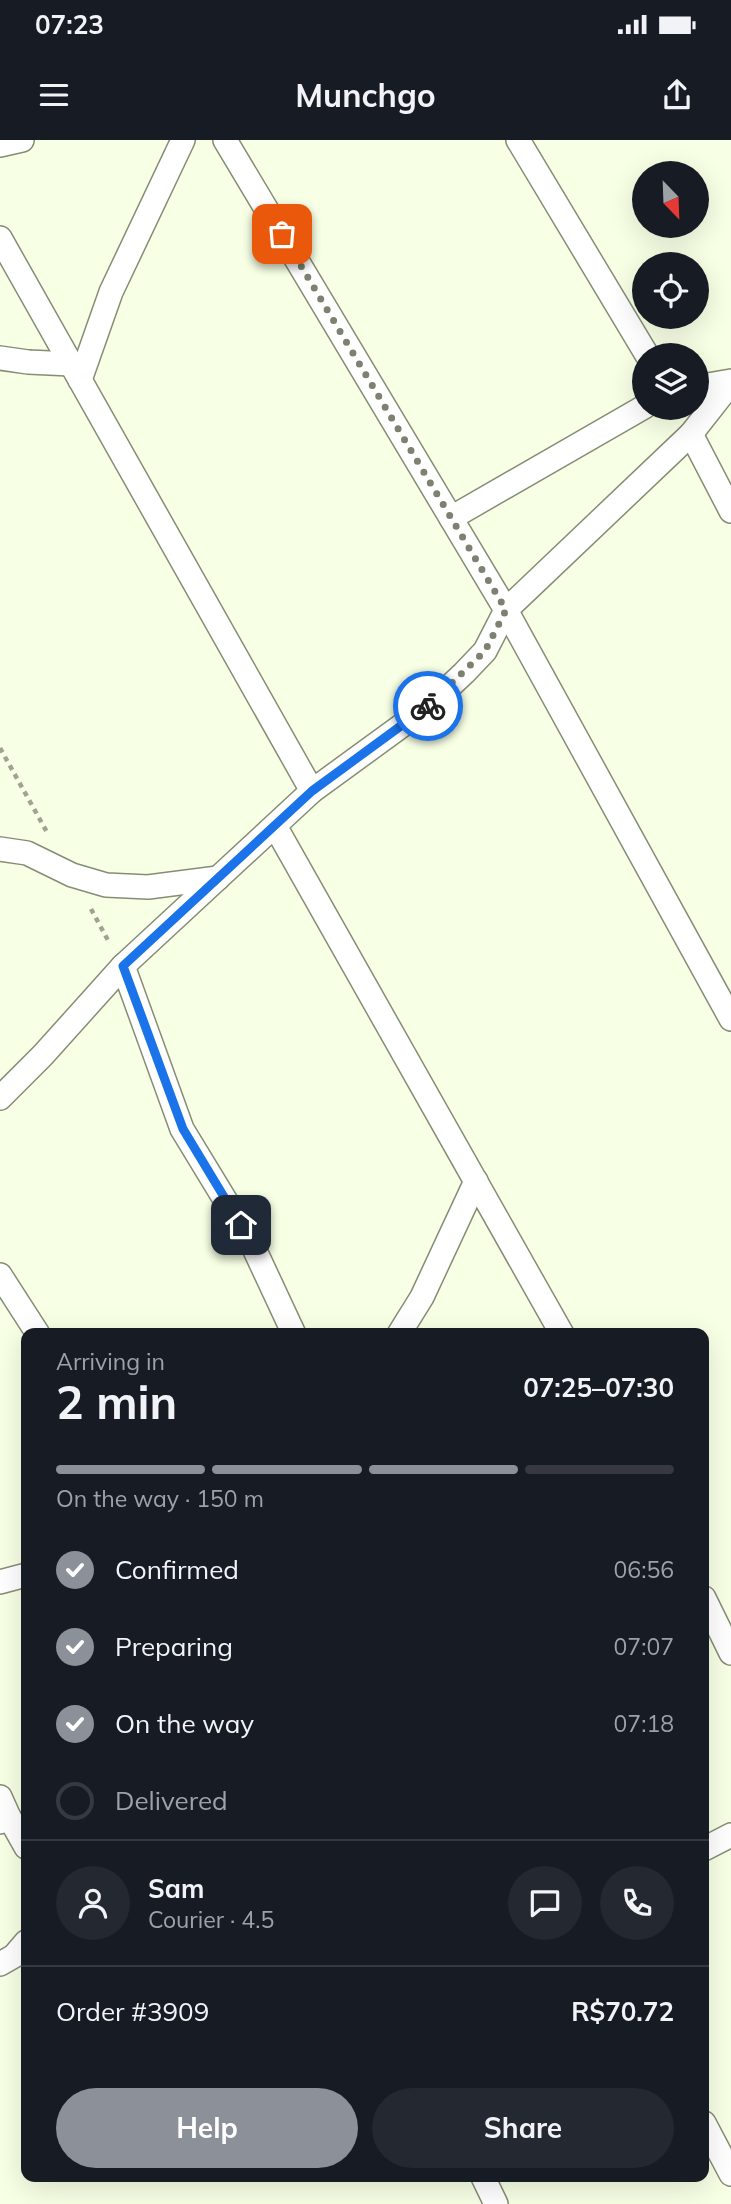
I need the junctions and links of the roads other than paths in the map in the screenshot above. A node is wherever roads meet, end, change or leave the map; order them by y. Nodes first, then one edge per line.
1 (22, 140) edge
2 (183, 140) edge
3 (225, 140) edge
4 (518, 140) edge
5 (0, 145) edge
6 (0, 238) edge
7 (640, 343) edge
8 (0, 358) edge
9 (75, 372) junction
10 (731, 382) edge
11 (709, 385) edge
12 (632, 414) edge
13 (691, 434) junction
14 (731, 511) edge
15 (452, 518) junction
16 (506, 610) junction
17 (312, 791) junction
18 (275, 825) junction
19 (0, 849) edge
20 (218, 878) junction
21 (123, 966) junction
22 (731, 1019) edge
23 (0, 1098) edge
24 (476, 1181) junction
25 (0, 1275) edge
26 (34, 1328) edge
27 (290, 1328) edge
28 (403, 1328) edge
29 (559, 1328) edge
30 (21, 1576) edge
31 (0, 1582) edge
32 (709, 1608) edge
33 (731, 1653) edge
34 (3, 1812) edge
35 (731, 1835) edge
36 (21, 1839) edge
37 (709, 1846) edge
38 (21, 1948) edge
39 (0, 1964) edge
40 (709, 2132) edge
41 (731, 2174) edge
42 (485, 2182) edge
43 (496, 2204) edge

1 - 5 street
2 - 9 street
3 - 15 street
4 - 7 street
6 - 9 street
8 - 9 street
9 - 17 street
10 - 11 street
10 - 13 street
12 - 15 street
13 - 14 street
13 - 16 street
15 - 16 street
16 - 17 street
16 - 22 street
17 - 18 street
18 - 20 street
18 - 24 street
19 - 20 street
20 - 21 street
21 - 23 street
21 - 27 street
24 - 28 street
24 - 29 street
25 - 26 street
30 - 31 street
32 - 33 street
34 - 36 street
35 - 37 street
38 - 39 street
40 - 41 street
42 - 43 street

